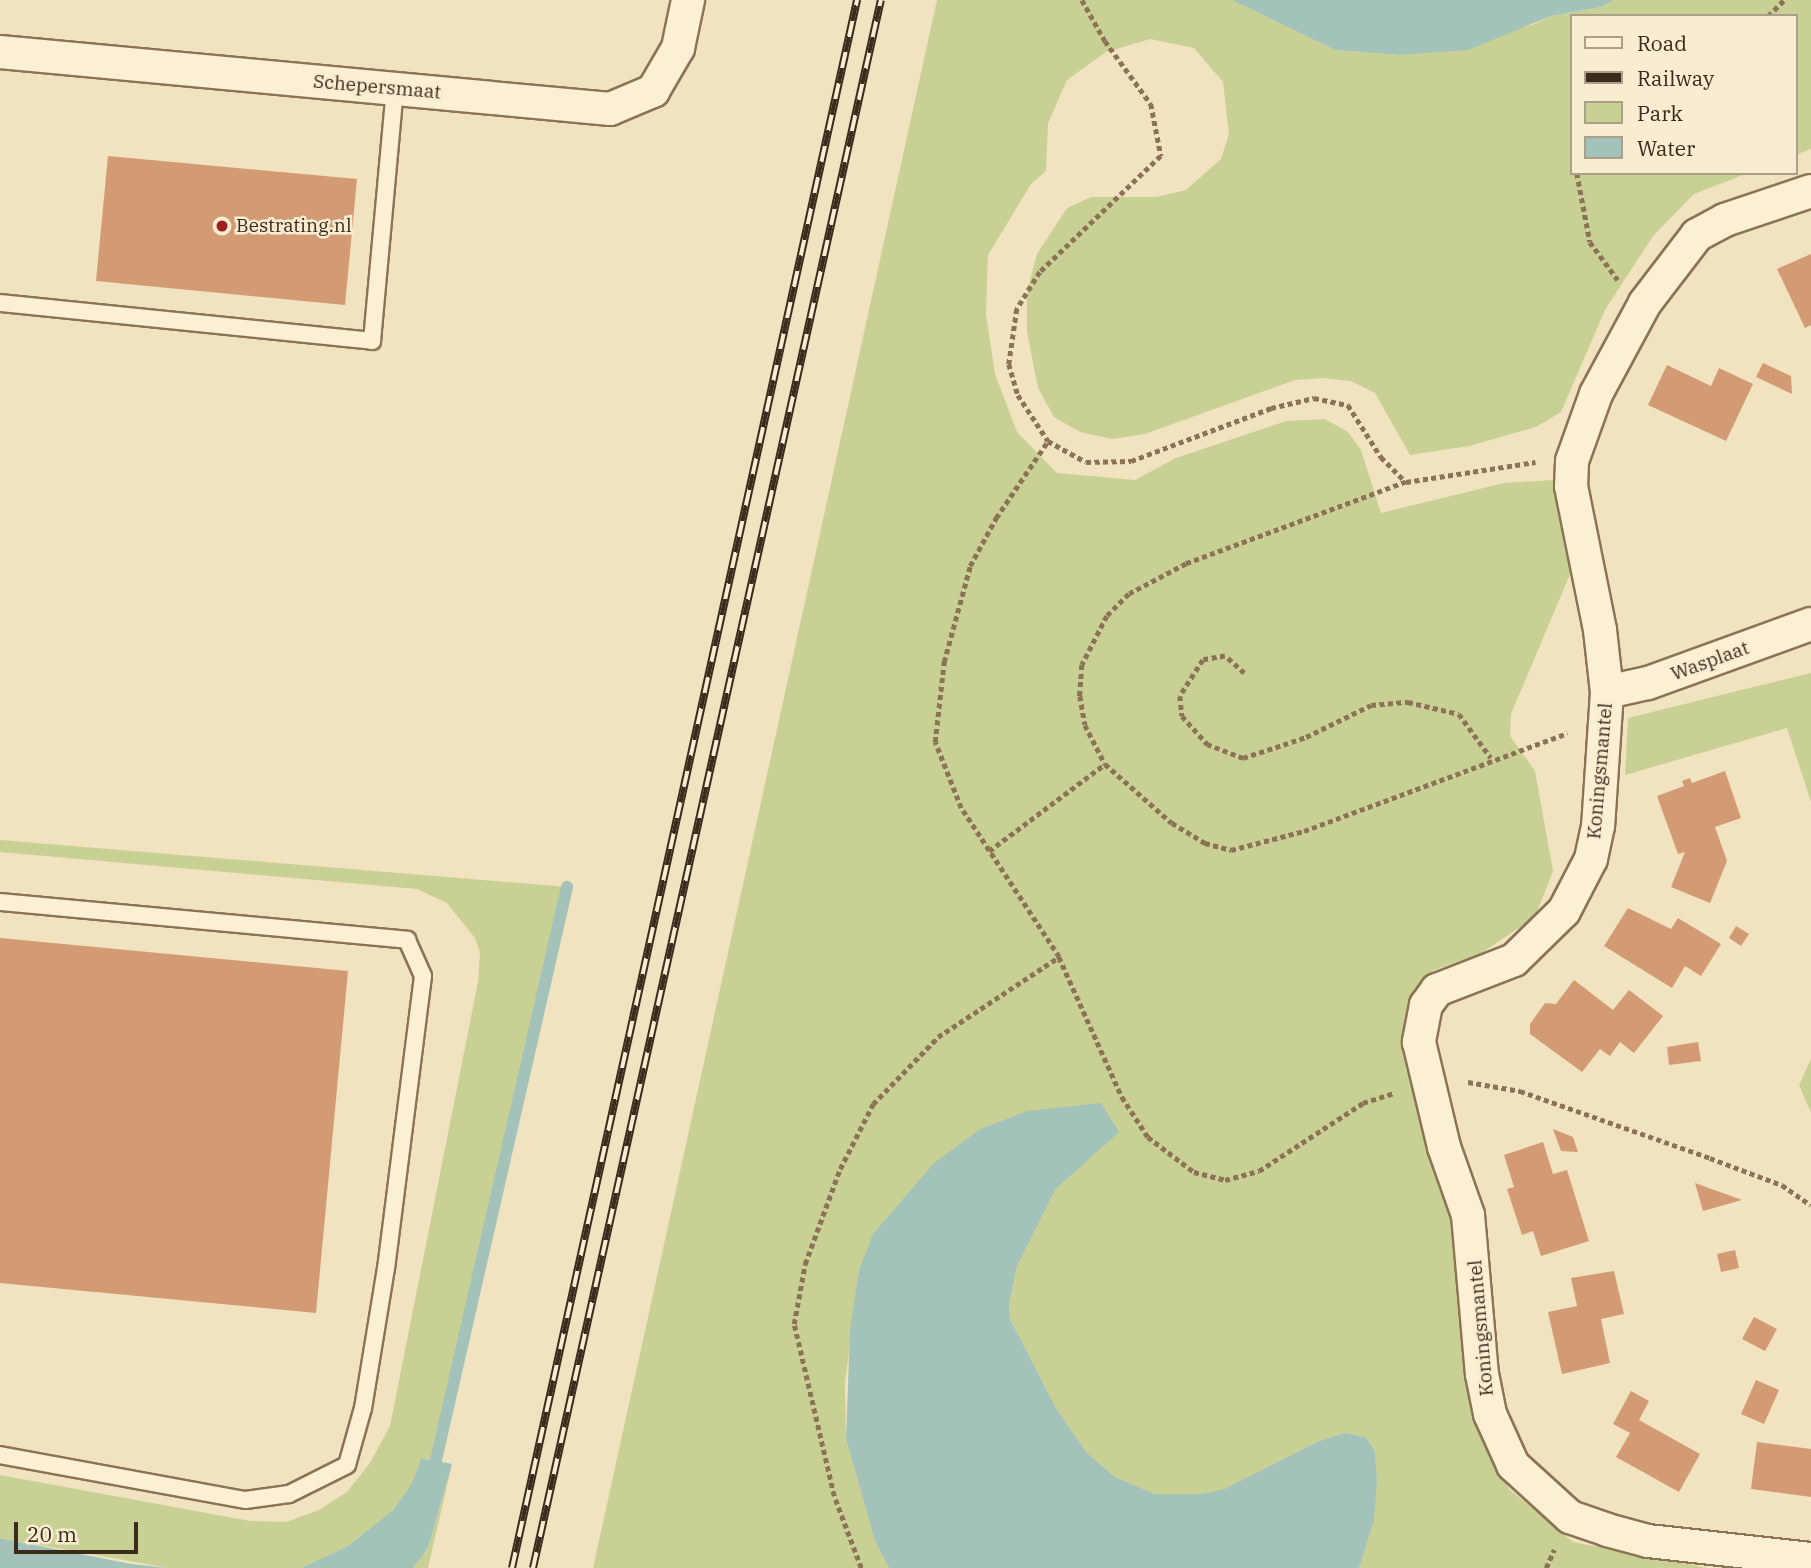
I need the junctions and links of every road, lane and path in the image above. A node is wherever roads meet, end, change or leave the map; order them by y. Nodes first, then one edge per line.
1 (688, 0) edge
2 (1082, 0) edge
3 (1784, 0) edge
4 (1770, 14) edge
5 (0, 52) edge
6 (395, 89) junction
7 (1577, 175) edge
8 (1811, 191) edge
9 (0, 303) edge
10 (1645, 303) junction
11 (1048, 441) junction
12 (1572, 461) junction
13 (1406, 482) junction
14 (1811, 624) edge
15 (1244, 673) dead end
16 (1606, 706) junction
17 (1491, 758) junction
18 (1105, 764) junction
19 (989, 851) junction
20 (0, 902) edge
21 (1059, 957) junction
22 (1427, 1083) junction
23 (1811, 1205) edge
24 (0, 1455) edge
25 (1811, 1559) edge
26 (861, 1568) edge

1 - 6 street, Schepersmaat
2 - 11 path
3 - 4 path
5 - 6 street, Schepersmaat
6 - 9 lane
7 - 10 path
8 - 10 street, Koningsmantel
10 - 12 street, Koningsmantel
11 - 13 path
11 - 19 path
12 - 13 path
12 - 16 street, Koningsmantel
13 - 18 path
14 - 16 street, Wasplaat
15 - 17 path
16 - 17 path
16 - 22 street, Koningsmantel
17 - 18 path
18 - 19 path
19 - 21 path
20 - 24 lane
21 - 22 path
21 - 26 path
22 - 23 path
22 - 25 street, Koningsmantel

